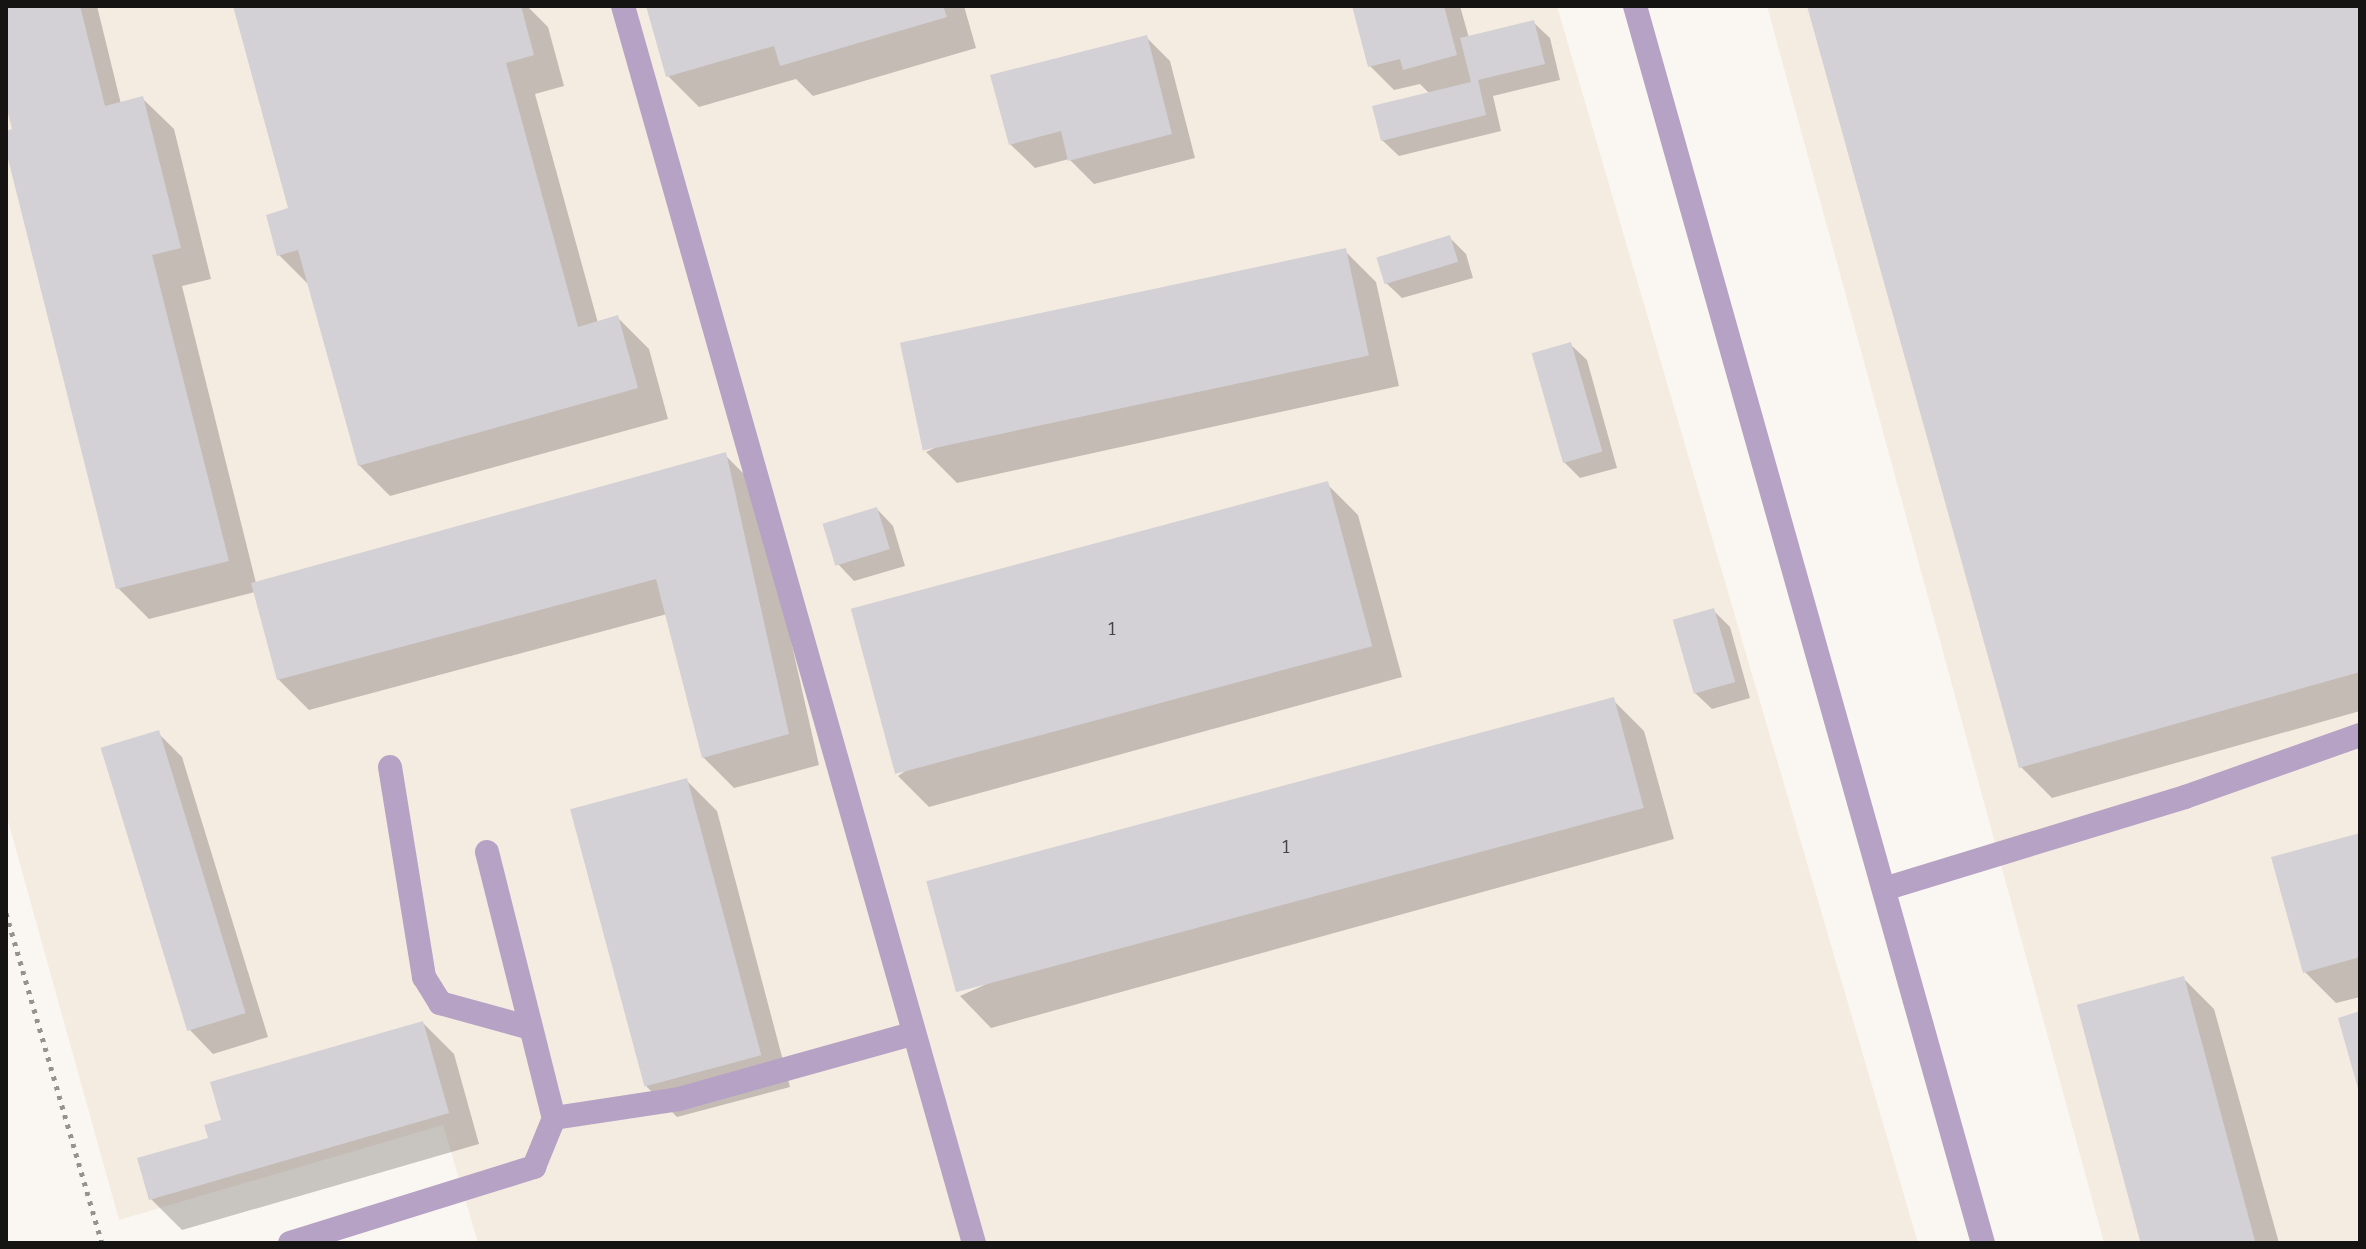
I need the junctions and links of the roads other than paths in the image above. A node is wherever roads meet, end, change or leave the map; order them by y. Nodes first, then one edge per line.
1 (623, 6) edge
2 (1635, 6) edge
3 (2360, 735) edge
4 (390, 767) dead end
5 (487, 852) dead end
6 (1884, 889) junction
7 (531, 1028) junction
8 (912, 1034) junction
9 (554, 1118) junction
10 (290, 1243) edge
11 (974, 1243) edge
12 (1983, 1243) edge

1 - 8 street
2 - 6 street
3 - 6 street
4 - 7 street
5 - 7 street
6 - 12 street
7 - 9 street
8 - 9 street
8 - 11 street
9 - 10 street

